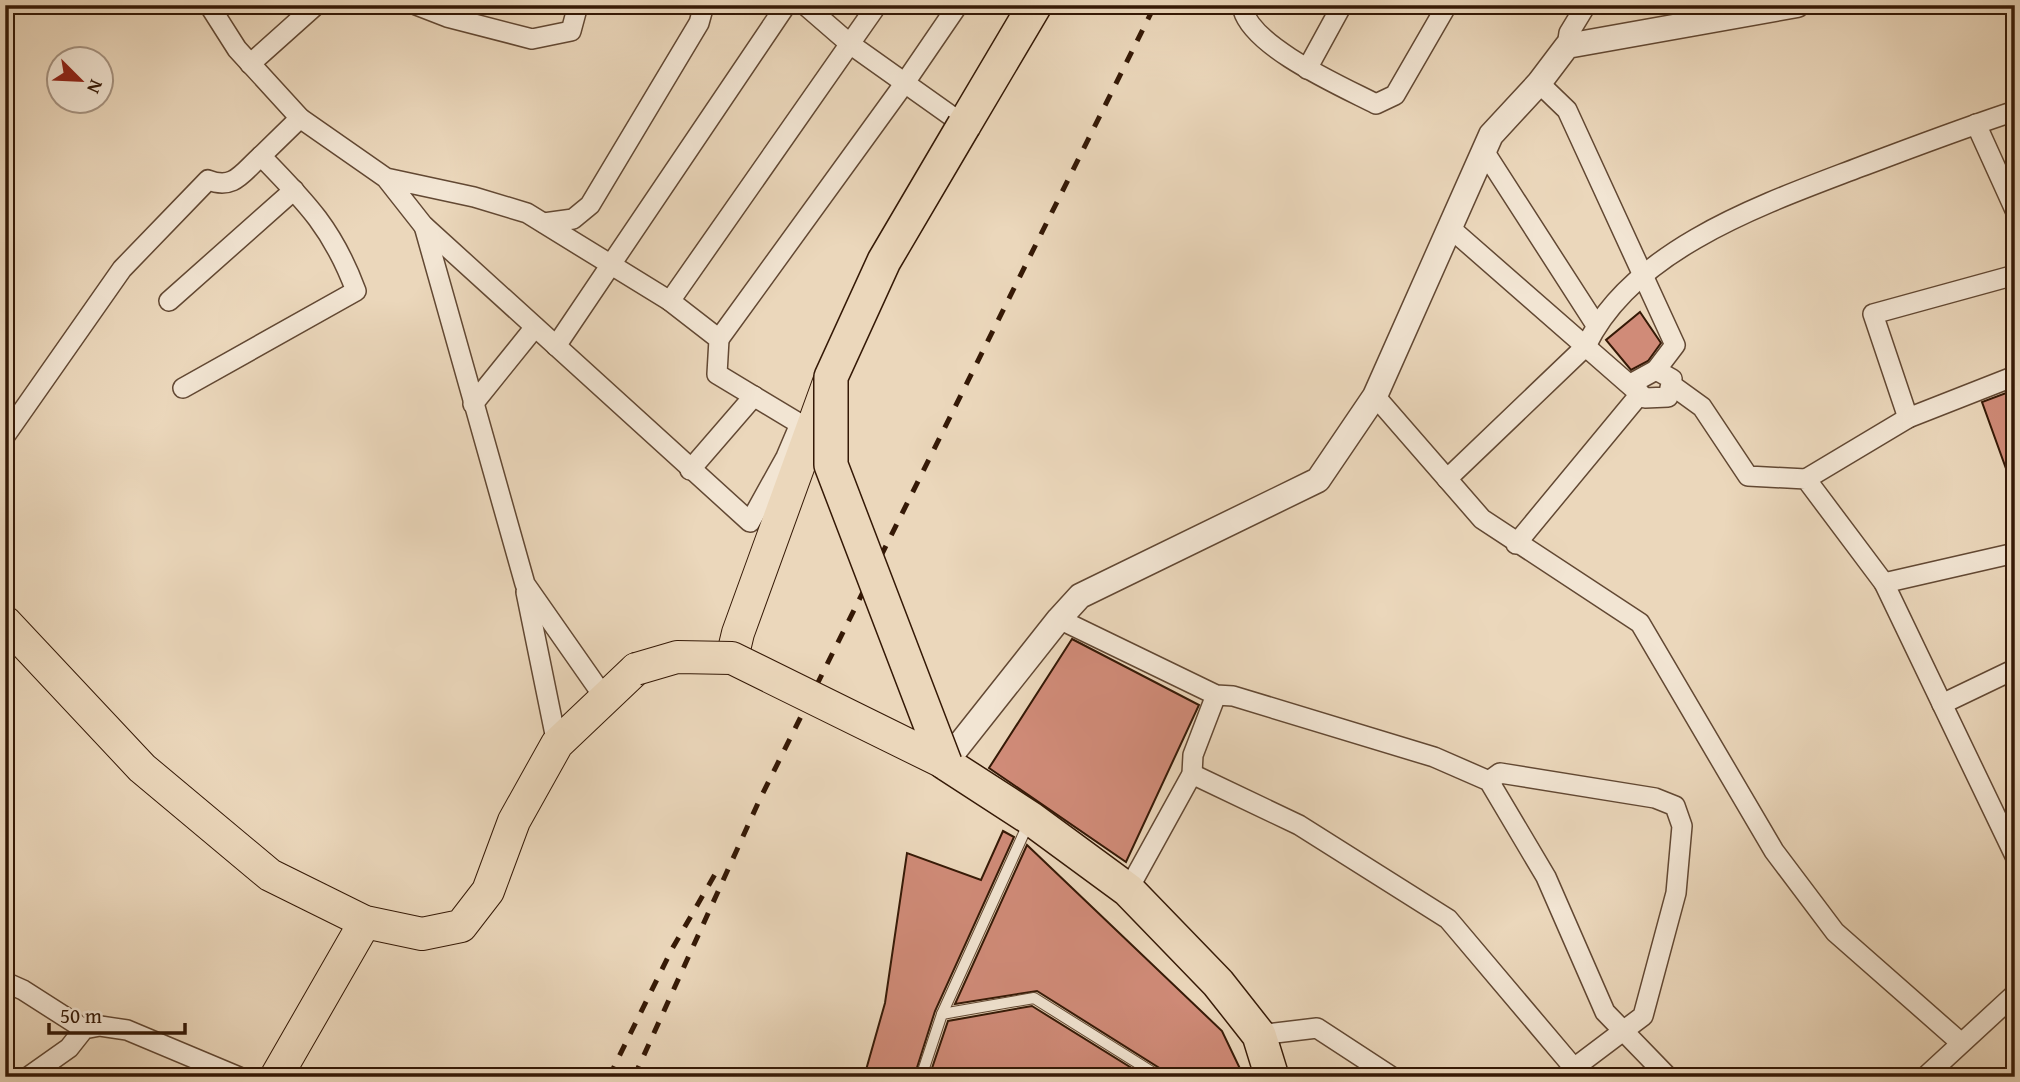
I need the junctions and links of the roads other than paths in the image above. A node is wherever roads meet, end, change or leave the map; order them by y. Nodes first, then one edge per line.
1 (209, 5) edge
2 (316, 5) edge
3 (416, 5) edge
4 (579, 5) edge
5 (704, 5) edge
6 (786, 5) edge
7 (805, 5) edge
8 (877, 5) edge
9 (958, 5) edge
10 (1035, 5) edge
11 (1245, 5) edge
12 (1342, 5) edge
13 (1447, 5) edge
14 (1586, 5) edge
15 (1784, 6) edge
16 (850, 44) junction
17 (1567, 46) junction
18 (250, 64) junction
19 (1307, 69) junction
20 (1539, 83) junction
21 (904, 84) junction
22 (2015, 111) edge
23 (300, 118) junction
24 (1976, 124) junction
25 (964, 125) junction
26 (1484, 151) junction
27 (261, 156) junction
28 (386, 178) junction
29 (294, 190) junction
30 (2015, 210) edge
31 (544, 223) junction
32 (423, 225) junction
33 (1450, 227) junction
34 (613, 264) junction
35 (2015, 275) edge
36 (1641, 277) junction
37 (169, 301) dead end
38 (670, 301) junction
39 (1595, 325) junction
40 (536, 327) junction
41 (719, 339) junction
42 (556, 346) junction
43 (1586, 346) junction
44 (1656, 370) junction
45 (2015, 376) edge
46 (831, 377) junction
47 (1673, 386) junction
48 (183, 388) dead end
49 (1640, 394) junction
50 (754, 396) junction
51 (1375, 396) junction
52 (473, 404) junction
53 (1908, 418) junction
54 (5, 436) edge
55 (690, 470) junction
56 (1806, 478) junction
57 (1447, 479) junction
58 (1516, 544) junction
59 (2015, 553) edge
60 (1884, 583) junction
61 (525, 584) junction
62 (1059, 619) junction
63 (5, 622) edge
64 (732, 658) junction
65 (2015, 669) edge
66 (1216, 695) junction
67 (604, 697) junction
68 (1942, 704) junction
69 (558, 744) junction
70 (945, 763) junction
71 (1192, 774) junction
72 (1489, 781) junction
73 (1030, 818) junction
74 (2013, 846) edge
75 (1128, 890) junction
76 (365, 922) junction
77 (5, 982) edge
78 (2015, 994) edge
79 (942, 1014) junction
80 (1623, 1029) junction
81 (84, 1030) junction
82 (1259, 1035) junction
83 (1959, 1042) junction
84 (1571, 1072) edge
85 (28, 1077) edge
86 (239, 1077) edge
87 (276, 1077) edge
88 (921, 1077) edge
89 (1160, 1077) edge
90 (1272, 1077) edge
91 (1392, 1077) edge
92 (1668, 1077) edge
93 (1925, 1077) edge

1 - 18 street
2 - 18 street
3 - 4 street
5 - 31 street
6 - 34 street
7 - 16 street
8 - 16 street
9 - 21 street
10 - 25 highway
11 - 19 street
12 - 19 street
13 - 19 street
14 - 17 street
15 - 17 street
16 - 21 street
16 - 38 street
17 - 20 street
18 - 23 street
20 - 26 street
20 - 36 street
21 - 25 street
21 - 41 street
22 - 24 street
23 - 27 street
23 - 28 street
24 - 30 street
24 - 36 street
25 - 46 highway, bridge
26 - 33 street
26 - 39 street
27 - 29 street
27 - 54 street
28 - 31 street
28 - 32 street
29 - 37 street
29 - 48 street
31 - 34 street
32 - 40 street
32 - 52 street
33 - 43 street
33 - 51 street
34 - 38 street
34 - 42 street
35 - 53 street
36 - 39 street
36 - 44 street
38 - 41 street
39 - 43 street
40 - 42 street
40 - 52 street
41 - 50 street
42 - 55 street
43 - 49 street
43 - 57 street
44 - 47 street
44 - 49 street
45 - 53 street
46 - 64 main road, bridge
46 - 70 highway, bridge
47 - 49 street
47 - 56 street
49 - 58 street
50 - 55 street
50 - 55 street
51 - 57 street
51 - 62 street
52 - 61 street
53 - 56 street
56 - 60 street
57 - 58 street
58 - 83 street
59 - 60 street
60 - 68 street
61 - 67 street
61 - 69 street
62 - 66 street
62 - 70 street
63 - 76 main road
64 - 67 main road, bridge
64 - 70 main road, bridge
65 - 68 street
66 - 71 street
66 - 72 street
67 - 69 main road
68 - 74 street
69 - 76 main road
70 - 73 highway
71 - 75 street
71 - 84 street
72 - 80 street
72 - 80 street
73 - 75 highway
73 - 79 lane
75 - 82 highway
76 - 87 main road
77 - 81 street
78 - 83 street
79 - 88 lane
79 - 89 lane
80 - 84 street
80 - 92 street
81 - 85 street
81 - 86 street
82 - 90 highway
82 - 91 street
83 - 93 street

